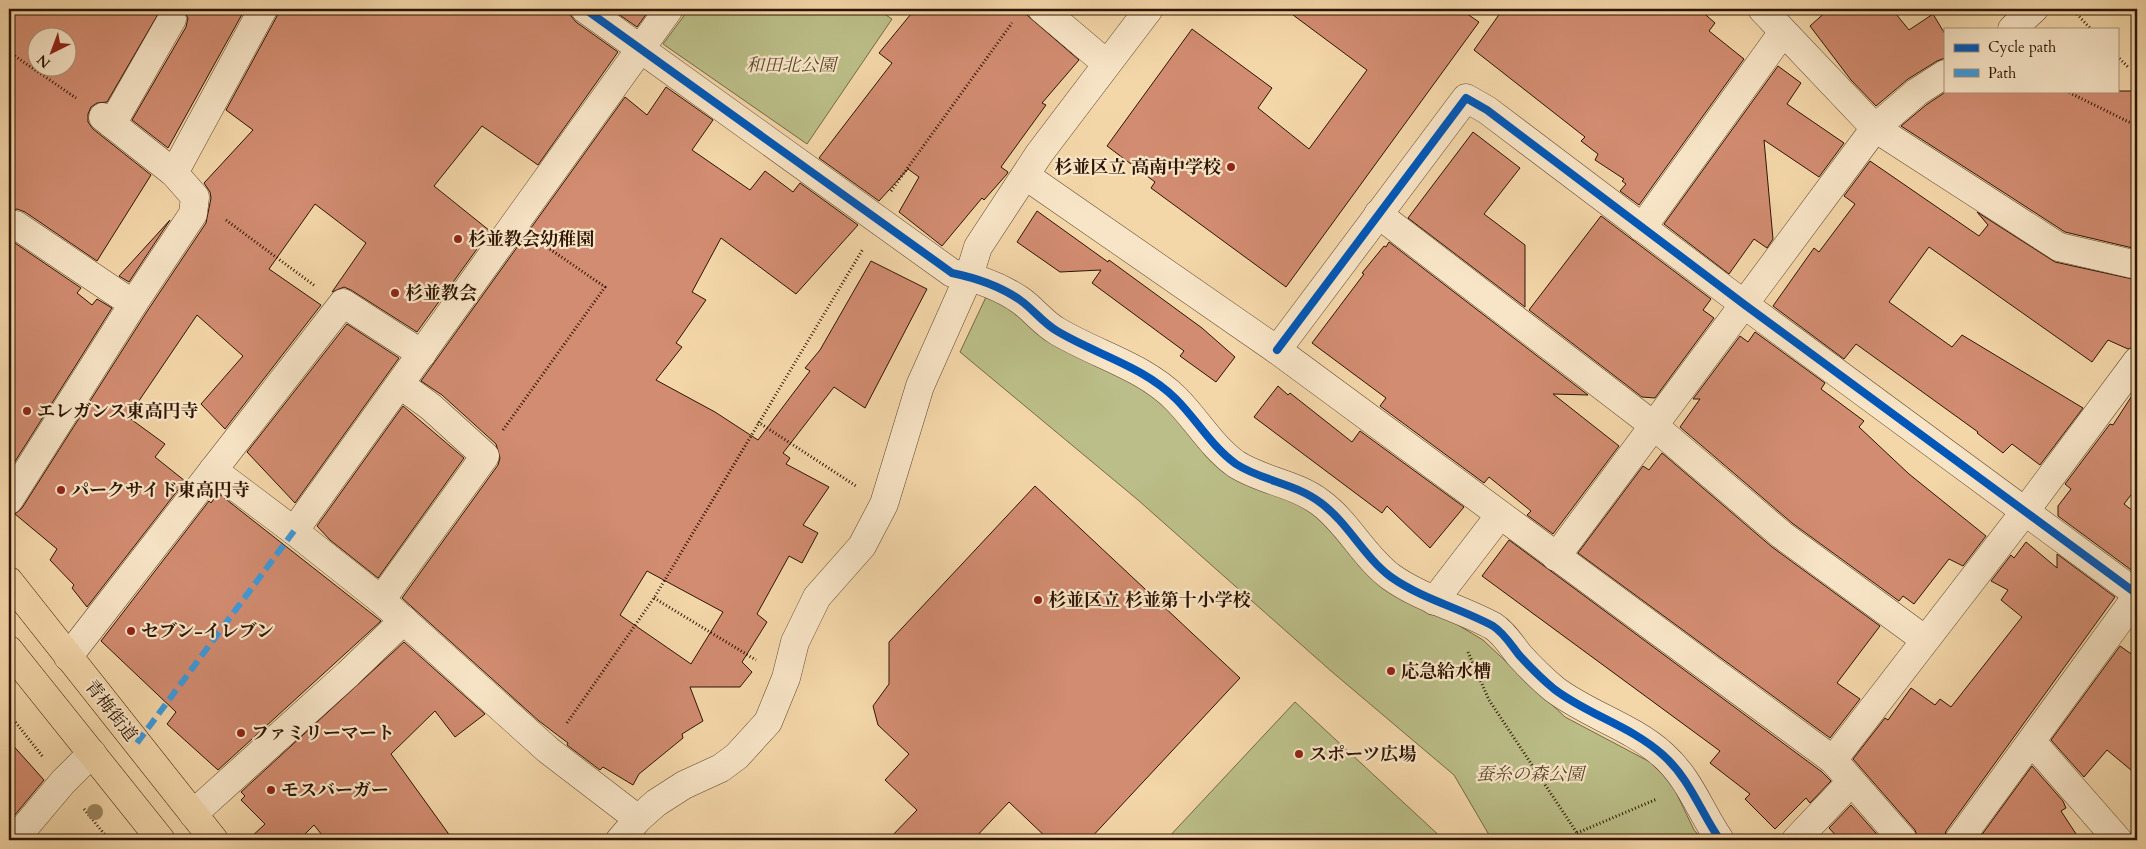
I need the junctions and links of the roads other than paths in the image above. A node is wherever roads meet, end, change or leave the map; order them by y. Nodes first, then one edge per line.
1 (263, 9) edge
2 (585, 9) edge
3 (669, 9) edge
4 (1149, 9) edge
5 (1762, 9) edge
6 (2034, 9) edge
7 (1030, 13) edge
8 (172, 19) dead end
9 (2013, 28) edge
10 (1783, 32) junction
11 (640, 49) junction
12 (1107, 64) junction
13 (1944, 75) edge
14 (1875, 128) junction
15 (174, 173) junction
16 (1026, 176) junction
17 (1378, 214) junction
18 (16, 224) dead end
19 (1642, 228) junction
20 (2137, 265) edge
21 (969, 276) junction
22 (133, 304) junction
23 (1745, 305) junction
24 (1277, 350) junction
25 (422, 354) junction
26 (2137, 361) edge
27 (401, 385) junction
28 (1653, 424) junction
29 (213, 470) junction
30 (9, 500) edge
31 (2026, 510) junction
32 (1500, 515) junction
33 (294, 531) junction
34 (1556, 557) junction
35 (9, 581) edge
36 (2137, 595) edge
37 (381, 600) junction
38 (1434, 601) junction
39 (404, 620) junction
40 (1924, 639) junction
41 (9, 650) edge
42 (68, 656) junction
43 (2030, 744) junction
44 (92, 753) junction
45 (1833, 760) junction
46 (1851, 782) junction
47 (193, 814) junction
48 (638, 818) junction
49 (14, 840) edge
50 (161, 840) edge
51 (214, 840) edge
52 (620, 840) edge
53 (1720, 840) edge
54 (1796, 840) edge
55 (1903, 840) edge
56 (1959, 840) edge
57 (2118, 840) edge

1 - 15 street
2 - 11 street
3 - 11 street
4 - 12 street
5 - 10 street
6 - 9 street
7 - 12 street
8 - 15 street
10 - 14 street
10 - 19 street
11 - 21 street
11 - 25 street
12 - 16 street
13 - 14 street
14 - 20 street
14 - 23 street
15 - 22 street
16 - 21 street
16 - 24 street
17 - 19 street
17 - 24 street
17 - 28 street
18 - 22 street
19 - 23 street
21 - 38 street
21 - 48 street
22 - 30 street
23 - 28 street
23 - 31 street
24 - 32 street
25 - 27 street
25 - 29 street
26 - 31 street
27 - 33 street
27 - 37 street
28 - 34 street
28 - 40 street
29 - 33 street
29 - 42 street
31 - 36 street
31 - 40 street
32 - 34 street
32 - 38 street
33 - 37 street
34 - 45 street
35 - 42 main road, 青梅街道
36 - 43 street
37 - 39 street
38 - 53 street
39 - 47 street
39 - 48 street
40 - 45 street
41 - 44 main road
42 - 47 main road, 青梅街道
43 - 56 street
43 - 57 street
44 - 49 street
44 - 50 main road
45 - 46 street
46 - 54 street
46 - 55 street
47 - 51 main road, 青梅街道
48 - 52 street

